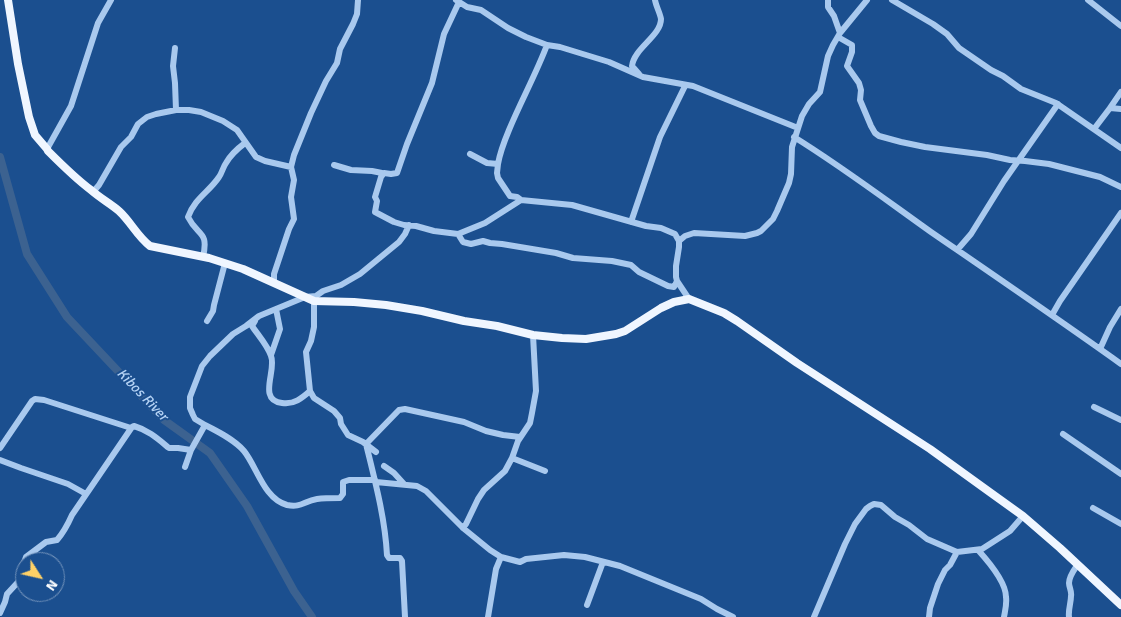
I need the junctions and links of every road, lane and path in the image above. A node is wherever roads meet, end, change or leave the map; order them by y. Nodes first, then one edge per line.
1 (8, 0) edge
2 (111, 0) edge
3 (358, 0) edge
4 (655, 0) edge
5 (828, 0) edge
6 (867, 0) edge
7 (892, 0) edge
8 (1088, 0) edge
9 (458, 1) edge
10 (1121, 26) edge
11 (839, 35) junction
12 (547, 45) junction
13 (175, 48) dead end
14 (641, 76) junction
15 (684, 86) junction
16 (1121, 92) edge
17 (1058, 104) junction
18 (1110, 108) junction
19 (1121, 109) edge
20 (176, 110) junction
21 (798, 128) junction
22 (1094, 129) junction
23 (794, 136) junction
24 (245, 143) junction
25 (47, 148) junction
26 (1121, 148) edge
27 (470, 154) dead end
28 (1018, 162) junction
29 (498, 164) junction
30 (334, 165) dead end
31 (291, 167) junction
32 (382, 173) junction
33 (1121, 187) edge
34 (93, 192) junction
35 (521, 200) junction
36 (1121, 212) edge
37 (630, 222) junction
38 (409, 225) junction
39 (458, 234) junction
40 (679, 240) junction
41 (958, 250) junction
42 (203, 257) junction
43 (225, 263) junction
44 (677, 281) junction
45 (274, 283) junction
46 (306, 297) junction
47 (689, 299) junction
48 (314, 301) junction
49 (276, 309) junction
50 (1121, 309) edge
51 (1052, 314) junction
52 (256, 318) junction
53 (207, 321) dead end
54 (533, 335) junction
55 (1100, 349) junction
56 (271, 355) junction
57 (1121, 364) edge
58 (310, 391) junction
59 (1094, 407) dead end
60 (1121, 420) edge
61 (131, 428) junction
62 (203, 428) junction
63 (1063, 434) dead end
64 (520, 437) junction
65 (366, 444) junction
66 (0, 448) edge
67 (192, 448) junction
68 (376, 452) dead end
69 (512, 458) junction
70 (0, 460) edge
71 (384, 466) dead end
72 (185, 467) dead end
73 (545, 471) dead end
74 (1121, 474) edge
75 (375, 481) junction
76 (404, 484) junction
77 (86, 494) junction
78 (1093, 508) dead end
79 (1023, 516) junction
80 (1121, 524) edge
81 (463, 528) junction
82 (978, 550) junction
83 (957, 552) junction
84 (501, 558) junction
85 (603, 562) junction
86 (1078, 564) junction
87 (587, 605) dead end
88 (1121, 605) edge
89 (0, 613) edge
90 (405, 617) edge
91 (488, 617) edge
92 (733, 617) edge
93 (814, 617) edge
94 (929, 617) edge
95 (1004, 617) edge
96 (1069, 617) edge

1 - 25 main road
2 - 25 street
3 - 31 street
4 - 14 street
5 - 11 street
6 - 11 street
7 - 17 street
8 - 10 street
9 - 12 street
9 - 32 street
11 - 21 street
11 - 28 street
12 - 14 street
12 - 29 street
13 - 20 street
14 - 15 street
15 - 21 street
15 - 37 street
16 - 18 street
17 - 22 street
17 - 28 street
18 - 19 street
18 - 22 street
20 - 24 street
20 - 34 street
21 - 23 street
22 - 26 street
23 - 40 street
23 - 41 street
24 - 31 street
24 - 42 street
25 - 34 main road
27 - 29 street
28 - 33 street
28 - 41 street
29 - 35 street
30 - 32 street
31 - 45 street
32 - 38 street
34 - 42 main road
35 - 37 street
35 - 39 street
36 - 51 street
37 - 40 street
38 - 39 street
38 - 46 street
39 - 44 street
40 - 44 street
41 - 51 street
42 - 43 main road
43 - 45 main road
43 - 53 street
44 - 47 street
45 - 46 main road
46 - 48 main road
46 - 49 street
47 - 54 main road
47 - 79 main road
48 - 54 main road
48 - 58 street
49 - 52 street
49 - 56 street
50 - 55 street
51 - 55 street
52 - 56 street
52 - 62 street
54 - 64 street
55 - 57 street
56 - 58 street
58 - 65 street
59 - 60 street
61 - 66 street
61 - 67 street
61 - 77 street
62 - 67 street
62 - 75 street
63 - 74 street
64 - 65 street
64 - 69 street
65 - 68 street
65 - 75 street
67 - 72 street
69 - 73 street
69 - 81 street
70 - 77 street
71 - 76 street
75 - 76 street
75 - 90 street
76 - 81 street
77 - 89 street
78 - 80 street
79 - 82 street
79 - 86 main road
81 - 84 street
82 - 83 street
82 - 95 street
83 - 93 street
83 - 94 street
84 - 85 street
84 - 91 street
85 - 87 street
85 - 92 street
86 - 88 main road
86 - 96 street

